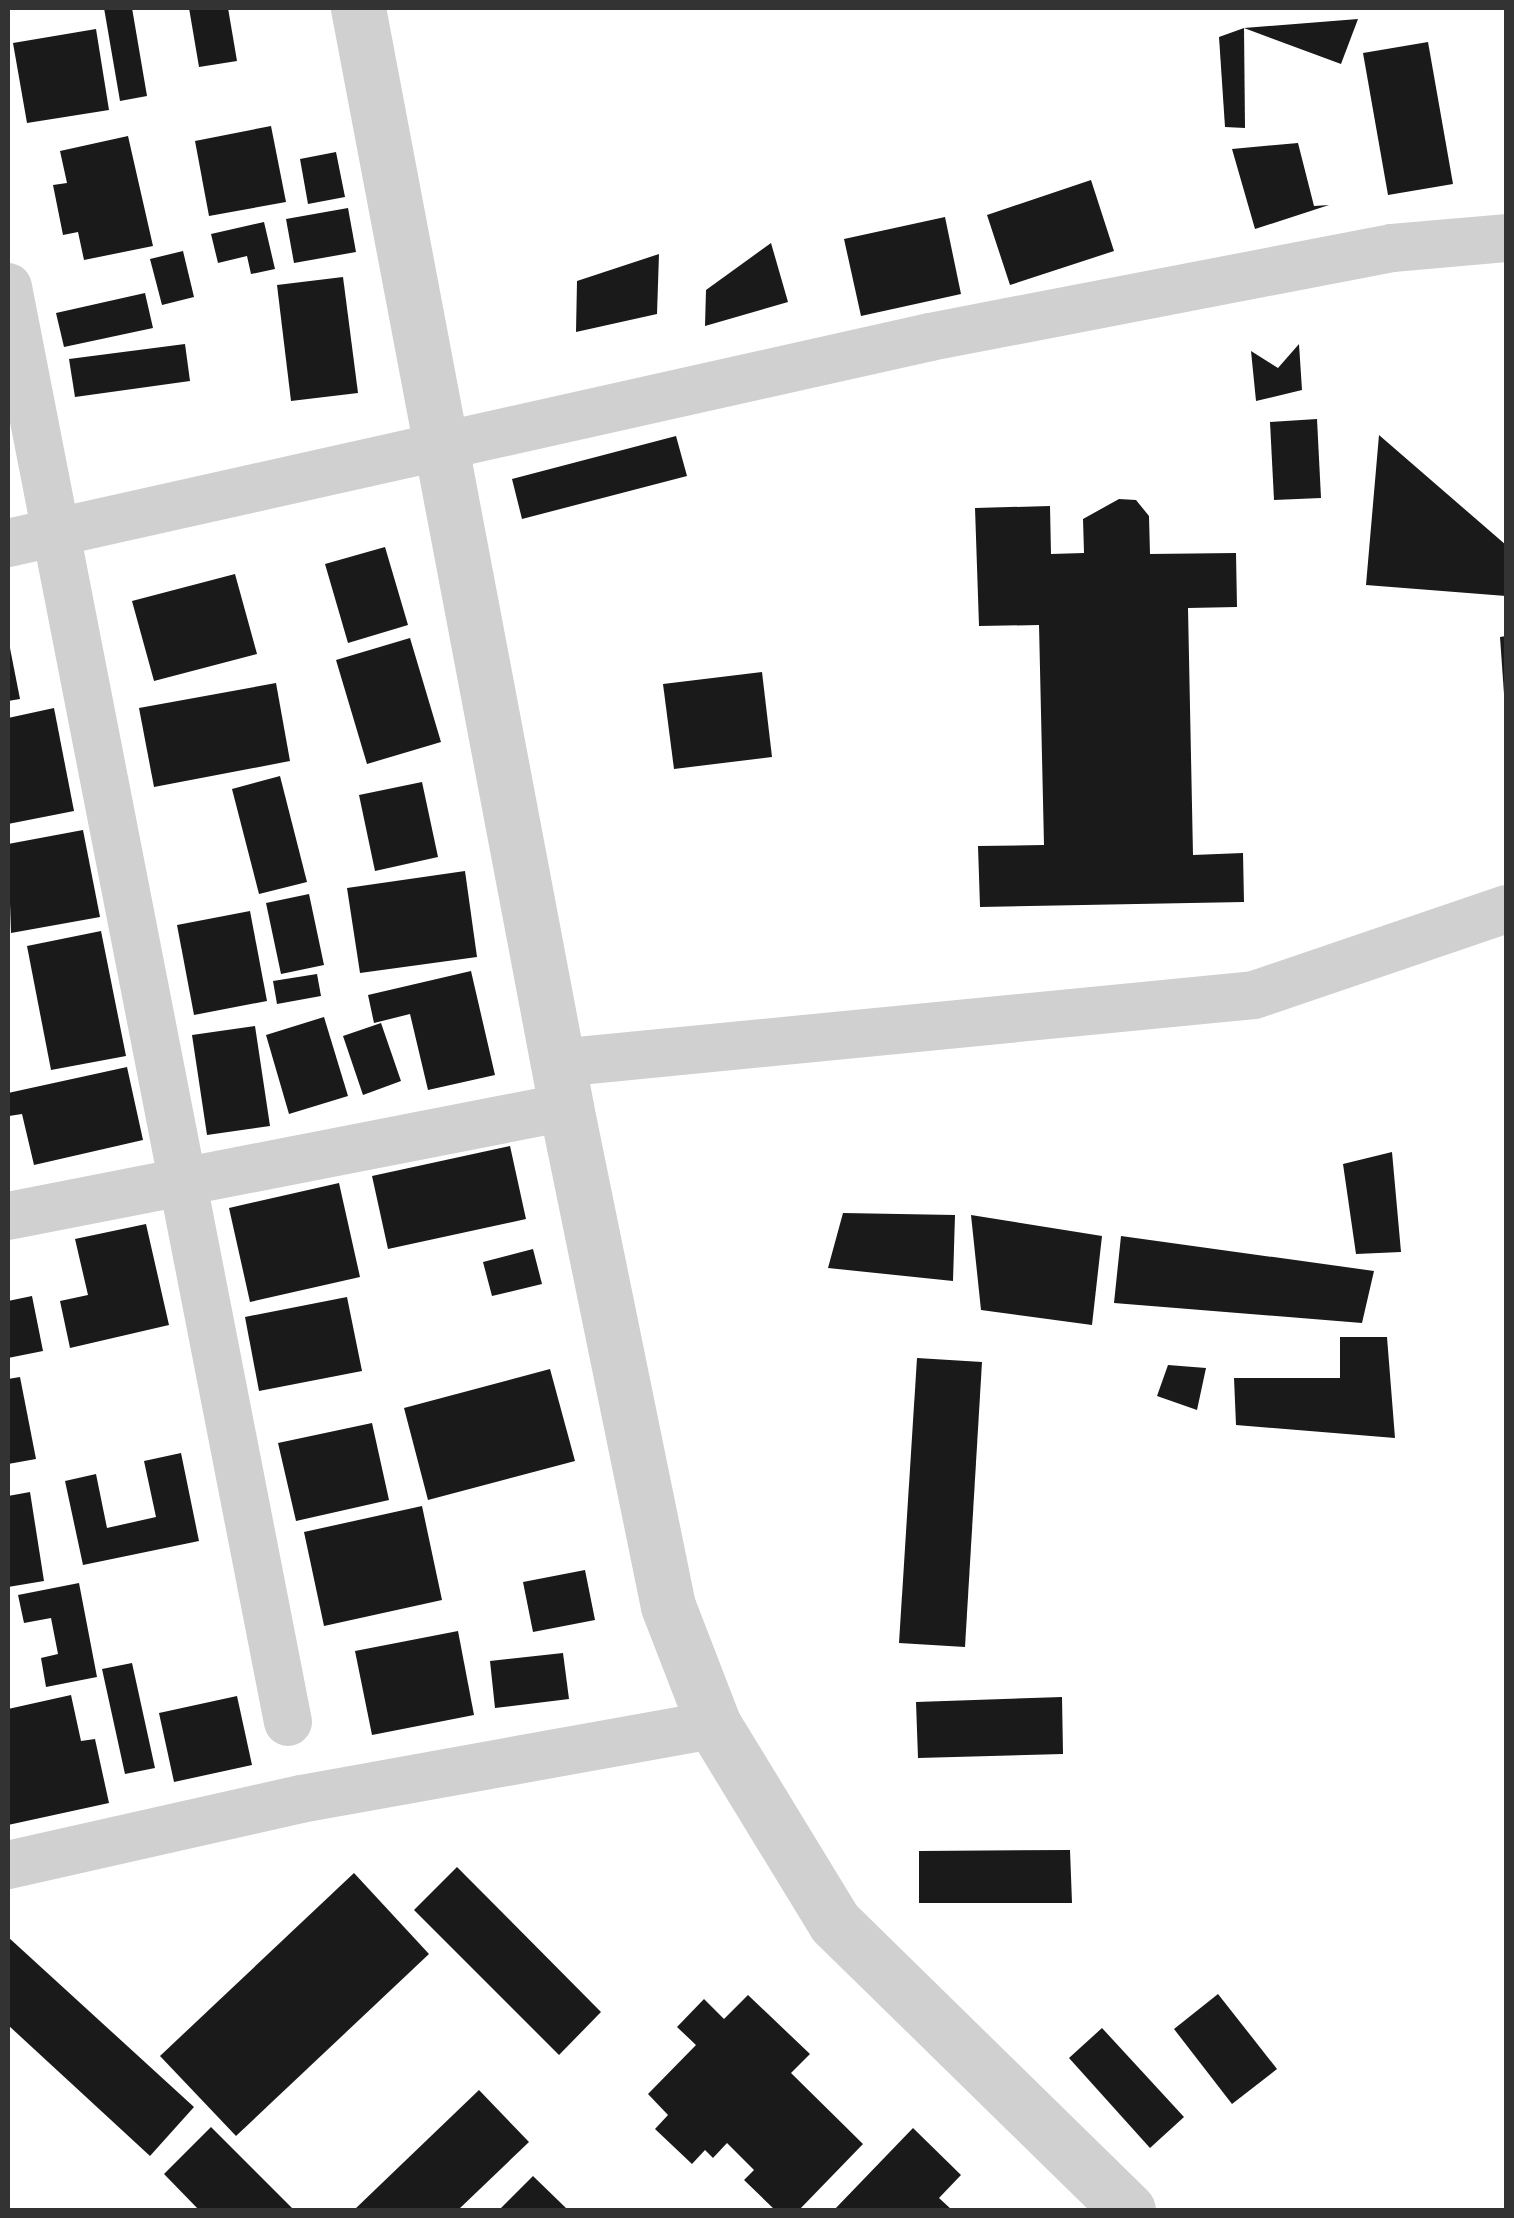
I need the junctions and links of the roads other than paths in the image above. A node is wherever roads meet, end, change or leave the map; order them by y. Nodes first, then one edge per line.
1 (358, 8) edge
2 (1506, 238) edge
3 (8, 288) edge
4 (442, 445) junction
5 (56, 532) junction
6 (8, 543) edge
7 (1506, 909) edge
8 (562, 1085) junction
9 (182, 1180) junction
10 (8, 1216) edge
11 (288, 1722) dead end
12 (714, 1725) junction
13 (8, 1864) edge
14 (1128, 2210) edge

1 - 4 street
2 - 4 street
3 - 5 street
4 - 5 street
4 - 8 street
5 - 6 street
5 - 9 street
7 - 8 street
8 - 9 street
8 - 12 street
9 - 10 street
9 - 11 street
12 - 13 street
12 - 14 street

